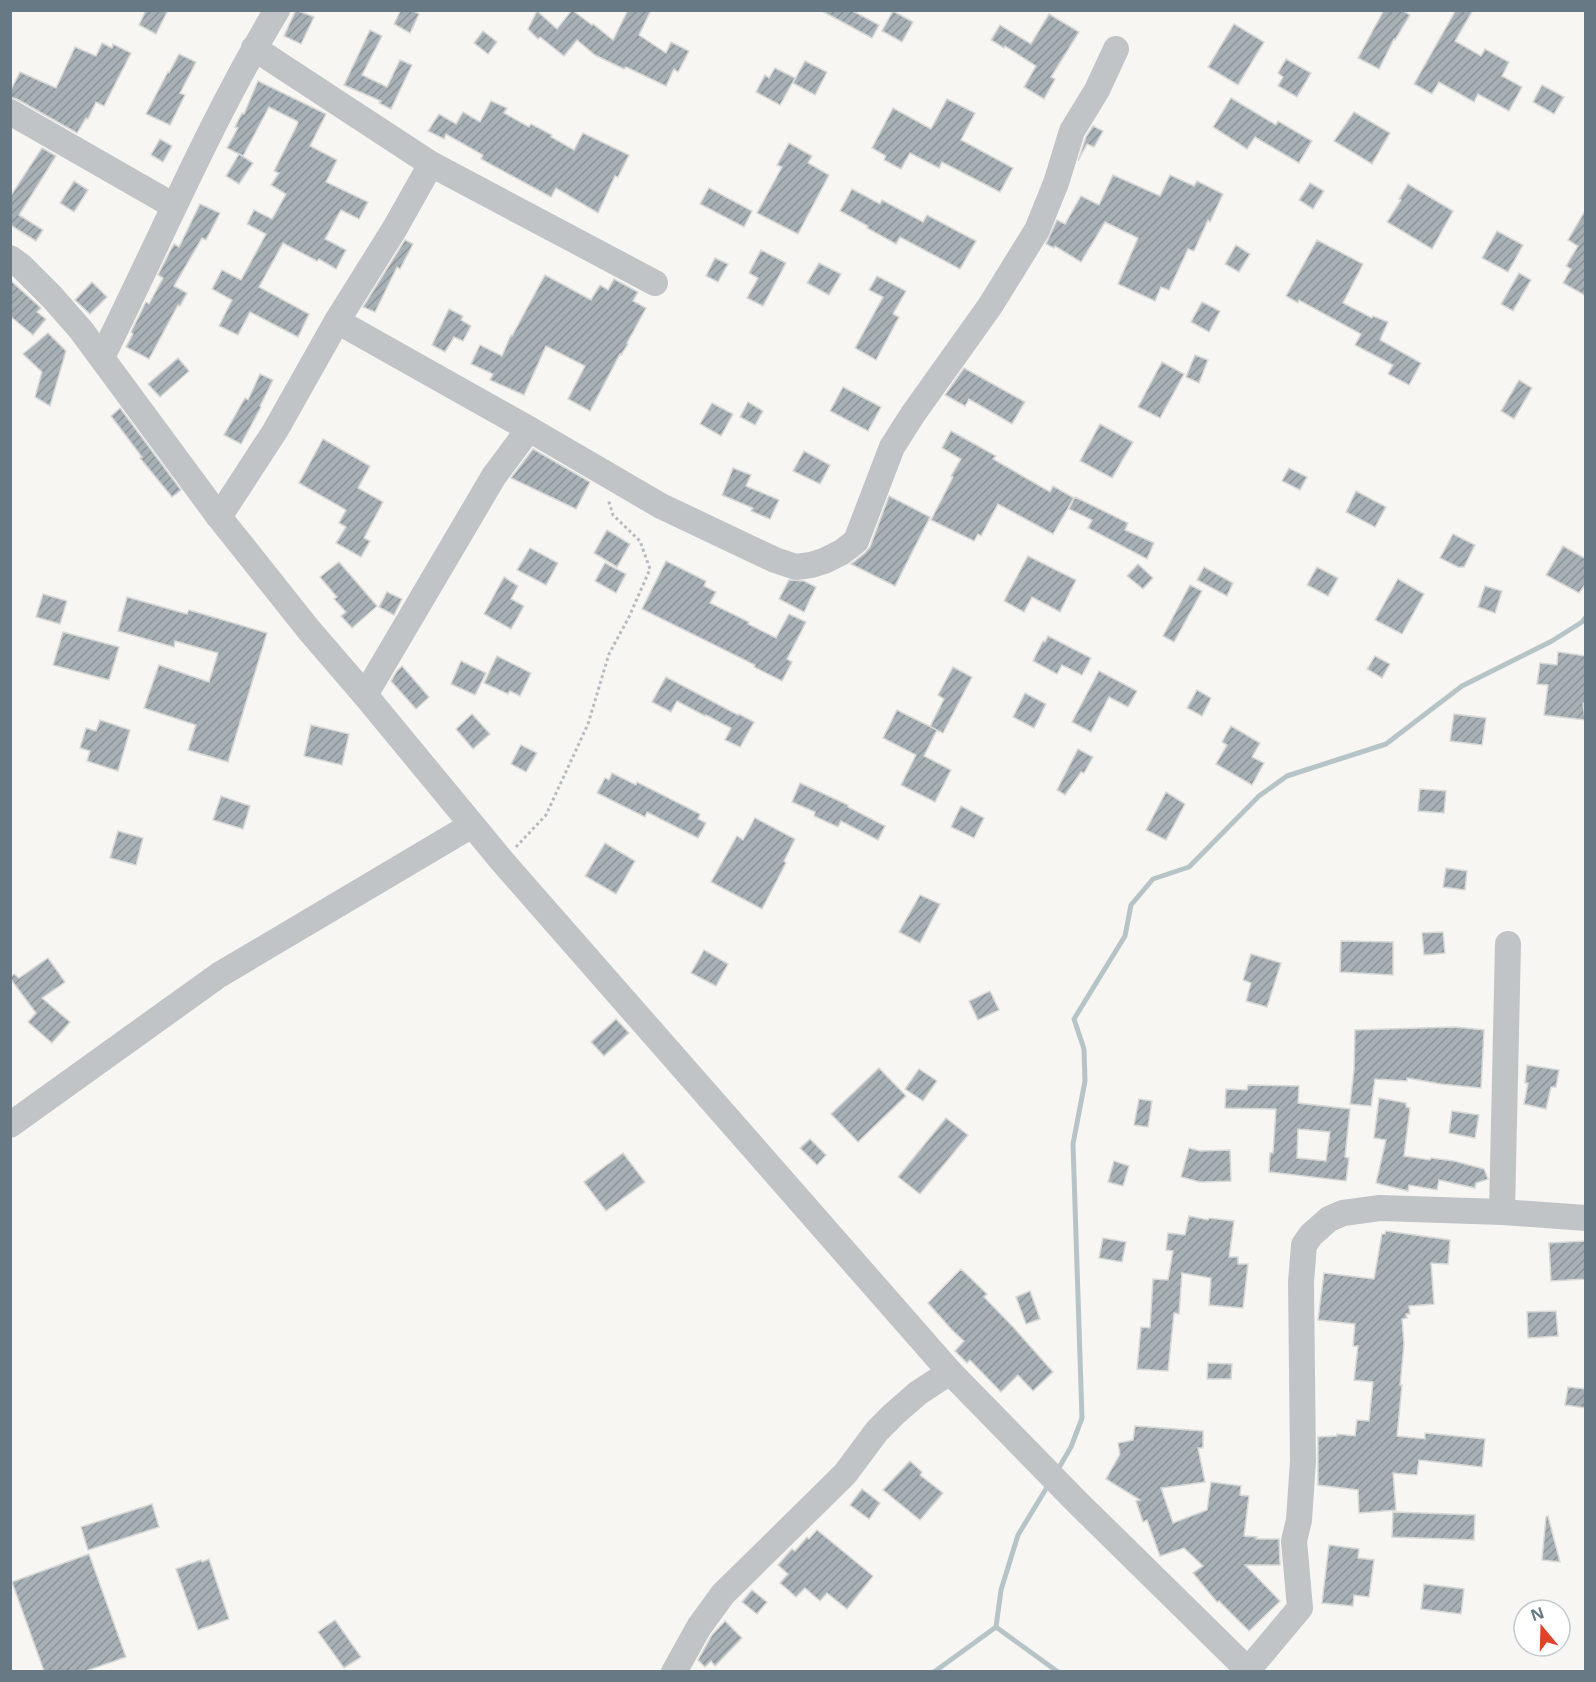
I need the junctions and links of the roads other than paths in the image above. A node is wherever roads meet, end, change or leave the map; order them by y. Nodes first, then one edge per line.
1 (277, 10) edge
2 (254, 48) junction
3 (1116, 49) dead end
4 (10, 112) edge
5 (431, 164) junction
6 (174, 206) junction
7 (10, 258) edge
8 (656, 283) dead end
9 (337, 321) junction
10 (102, 357) junction
11 (529, 429) junction
12 (219, 517) junction
13 (364, 694) junction
14 (472, 825) junction
15 (1508, 944) dead end
16 (10, 1125) edge
17 (1502, 1212) junction
18 (1586, 1218) edge
19 (950, 1372) junction
20 (674, 1671) edge
21 (1249, 1671) edge

1 - 2 street
2 - 5 street
2 - 6 street
3 - 11 street
4 - 6 street
5 - 8 street
5 - 9 street
6 - 10 street
7 - 10 street
9 - 11 street
9 - 12 street
10 - 12 street
11 - 13 street
12 - 13 street
13 - 14 street
14 - 16 street
14 - 19 street
15 - 17 street
17 - 18 street
17 - 21 street
19 - 20 street
19 - 21 street

